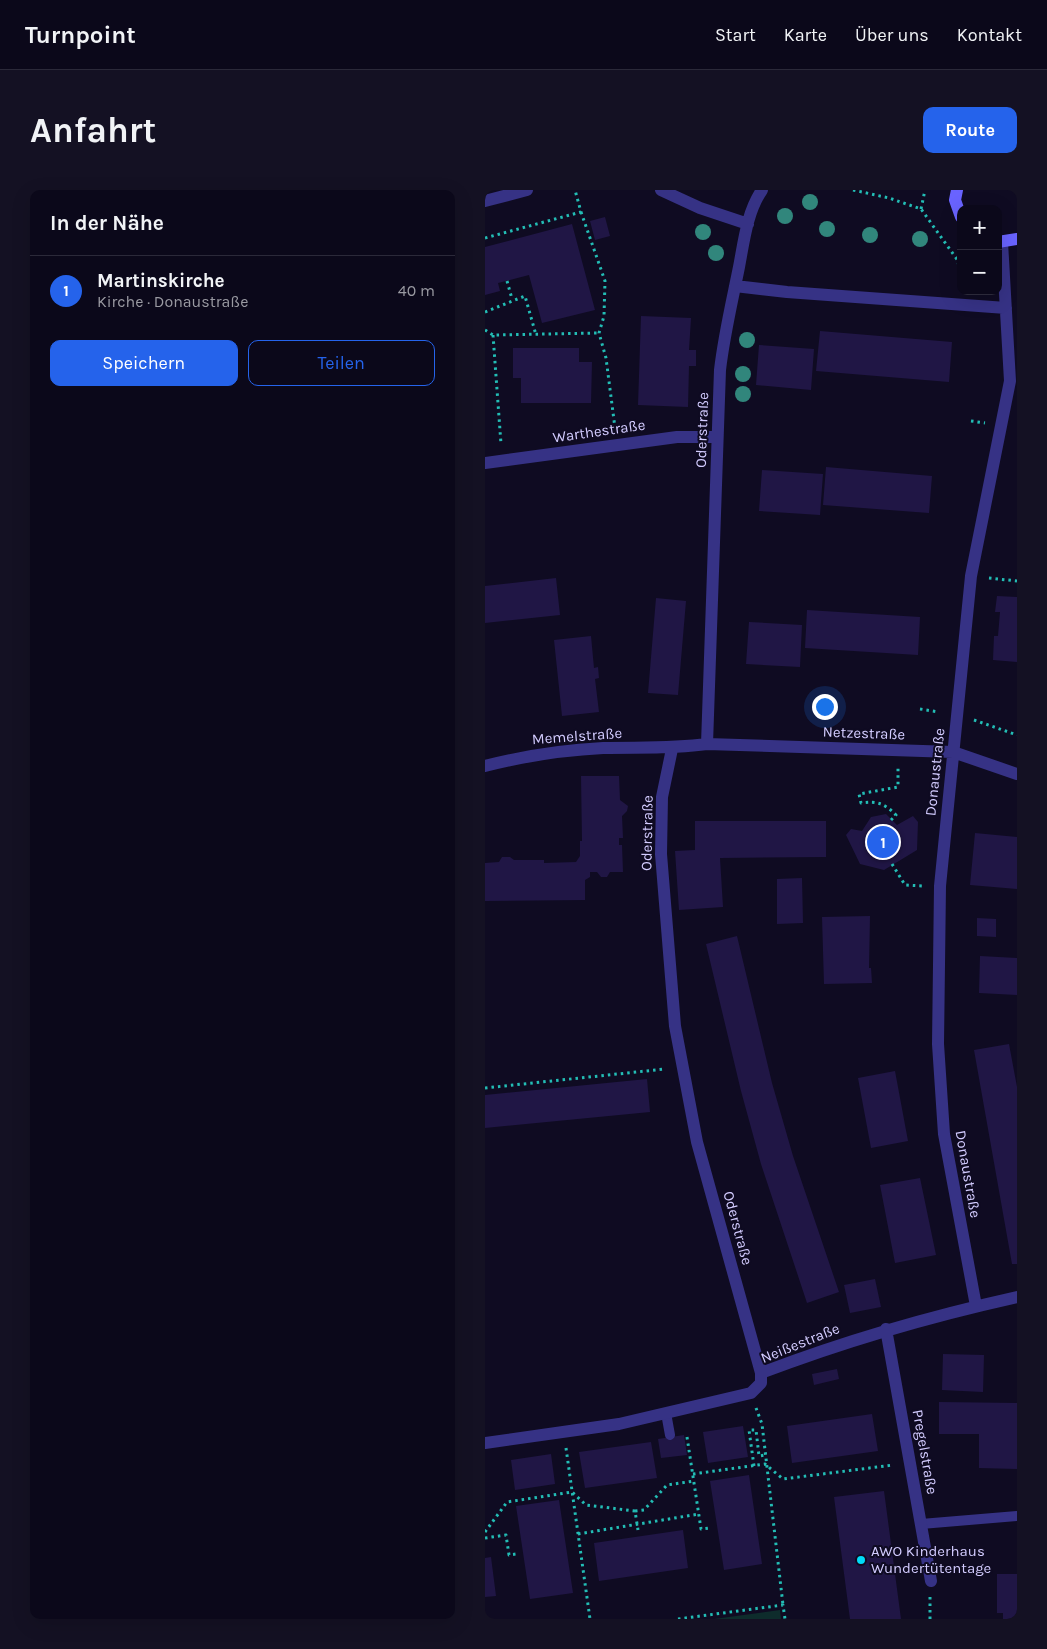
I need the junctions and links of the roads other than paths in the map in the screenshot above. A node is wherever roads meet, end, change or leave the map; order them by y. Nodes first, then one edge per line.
1 (527, 190) edge
2 (661, 190) edge
3 (762, 190) edge
4 (957, 190) edge
5 (485, 201) edge
6 (957, 206) edge
7 (748, 224) junction
8 (1017, 239) edge
9 (1002, 242) edge
10 (1001, 250) edge
11 (735, 286) junction
12 (1005, 308) junction
13 (1013, 382) edge
14 (717, 437) junction
15 (485, 463) edge
16 (707, 744) junction
17 (672, 749) junction
18 (953, 752) junction
19 (485, 766) edge
20 (1017, 774) edge
21 (1017, 1297) edge
22 (976, 1306) junction
23 (886, 1329) junction
24 (761, 1374) junction
25 (666, 1413) junction
26 (670, 1435) dead end
27 (485, 1443) edge
28 (1017, 1516) edge
29 (921, 1524) junction
30 (931, 1581) dead end

1 - 5 street
2 - 7 street
3 - 7 street, Oderstraße
4 - 6 main road
7 - 11 street, Oderstraße
8 - 9 main road
10 - 12 street, Donaustraße
11 - 12 street
11 - 14 street, Oderstraße
12 - 13 street, Donaustraße
13 - 18 street, Donaustraße
14 - 15 street, Warthestraße
14 - 16 street, Oderstraße
16 - 17 street
16 - 18 street, Netzestraße
17 - 19 street, Memelstraße
17 - 24 street, Oderstraße
18 - 20 street, Netzestraße
18 - 22 street, Donaustraße
21 - 22 street, Neißestraße
22 - 23 street, Neißestraße
23 - 24 street, Neißestraße
23 - 29 street, Pregelstraße
24 - 25 street, Neißestraße
25 - 26 lane
25 - 27 street
28 - 29 lane
29 - 30 street, Pregelstraße

